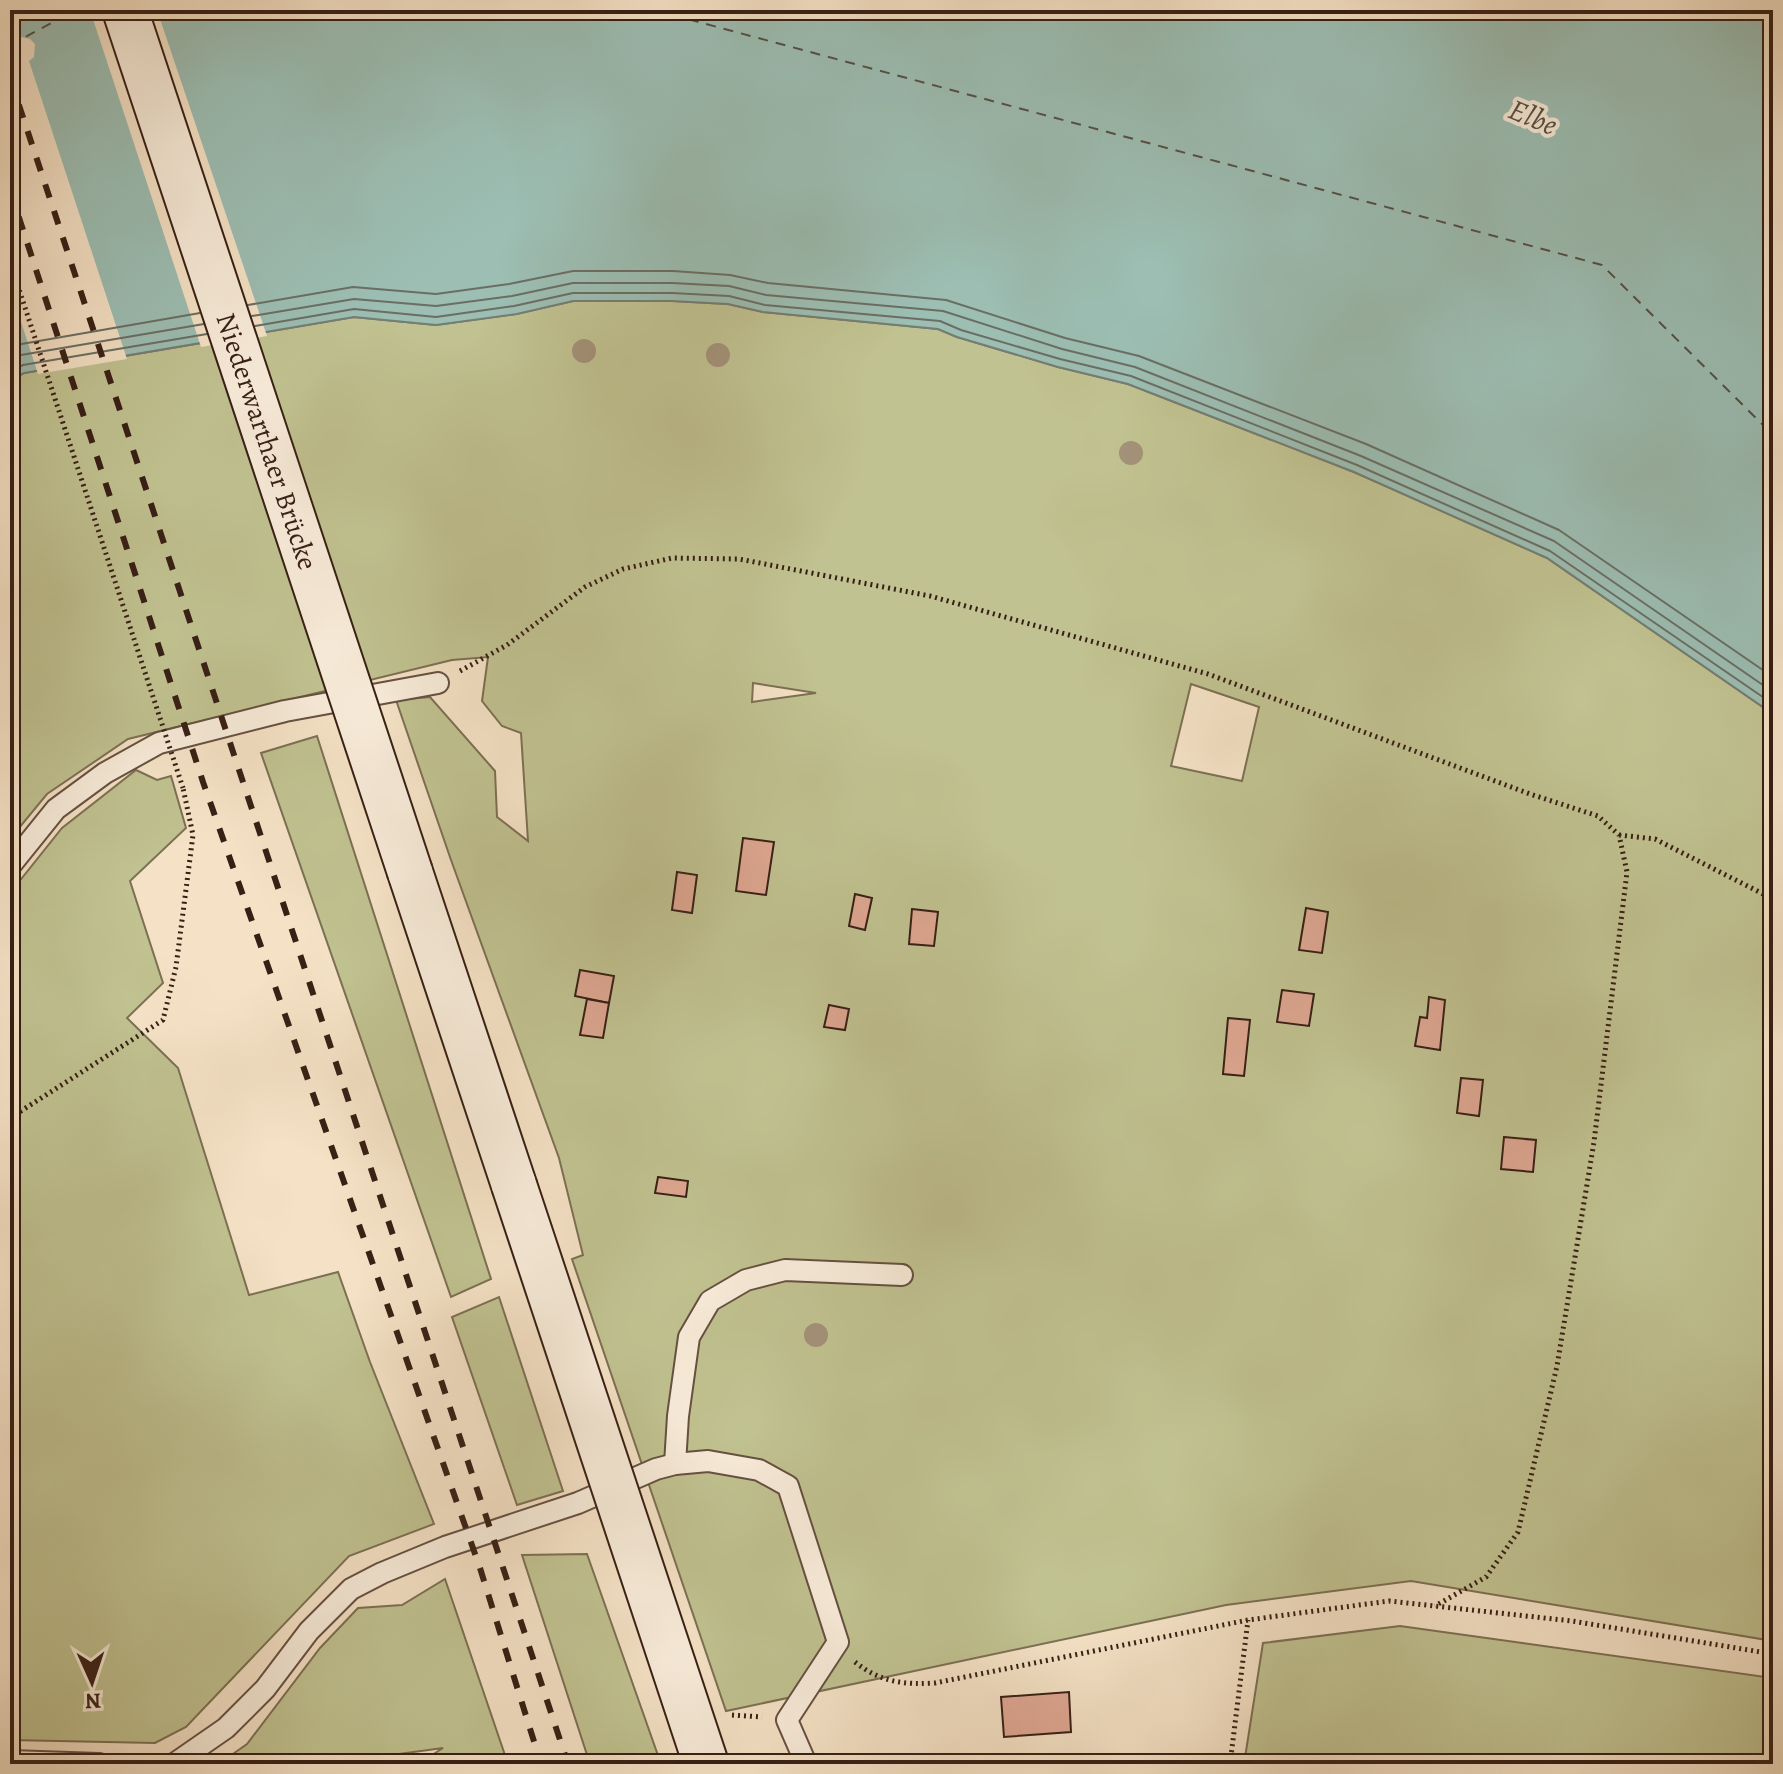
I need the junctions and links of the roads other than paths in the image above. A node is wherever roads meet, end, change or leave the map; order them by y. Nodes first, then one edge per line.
1 (125, 10) edge
2 (438, 683) road end
3 (10, 866) edge
4 (902, 1275) dead end
5 (675, 1464) junction
6 (804, 1759) dead end
7 (10, 1761) edge
8 (99, 1764) edge
9 (174, 1764) edge
10 (706, 1764) edge

1 - 10 main road, Niederwarthaer Brücke, bridge
2 - 3 lane
4 - 5 lane
5 - 6 lane
5 - 9 lane
7 - 8 lane

